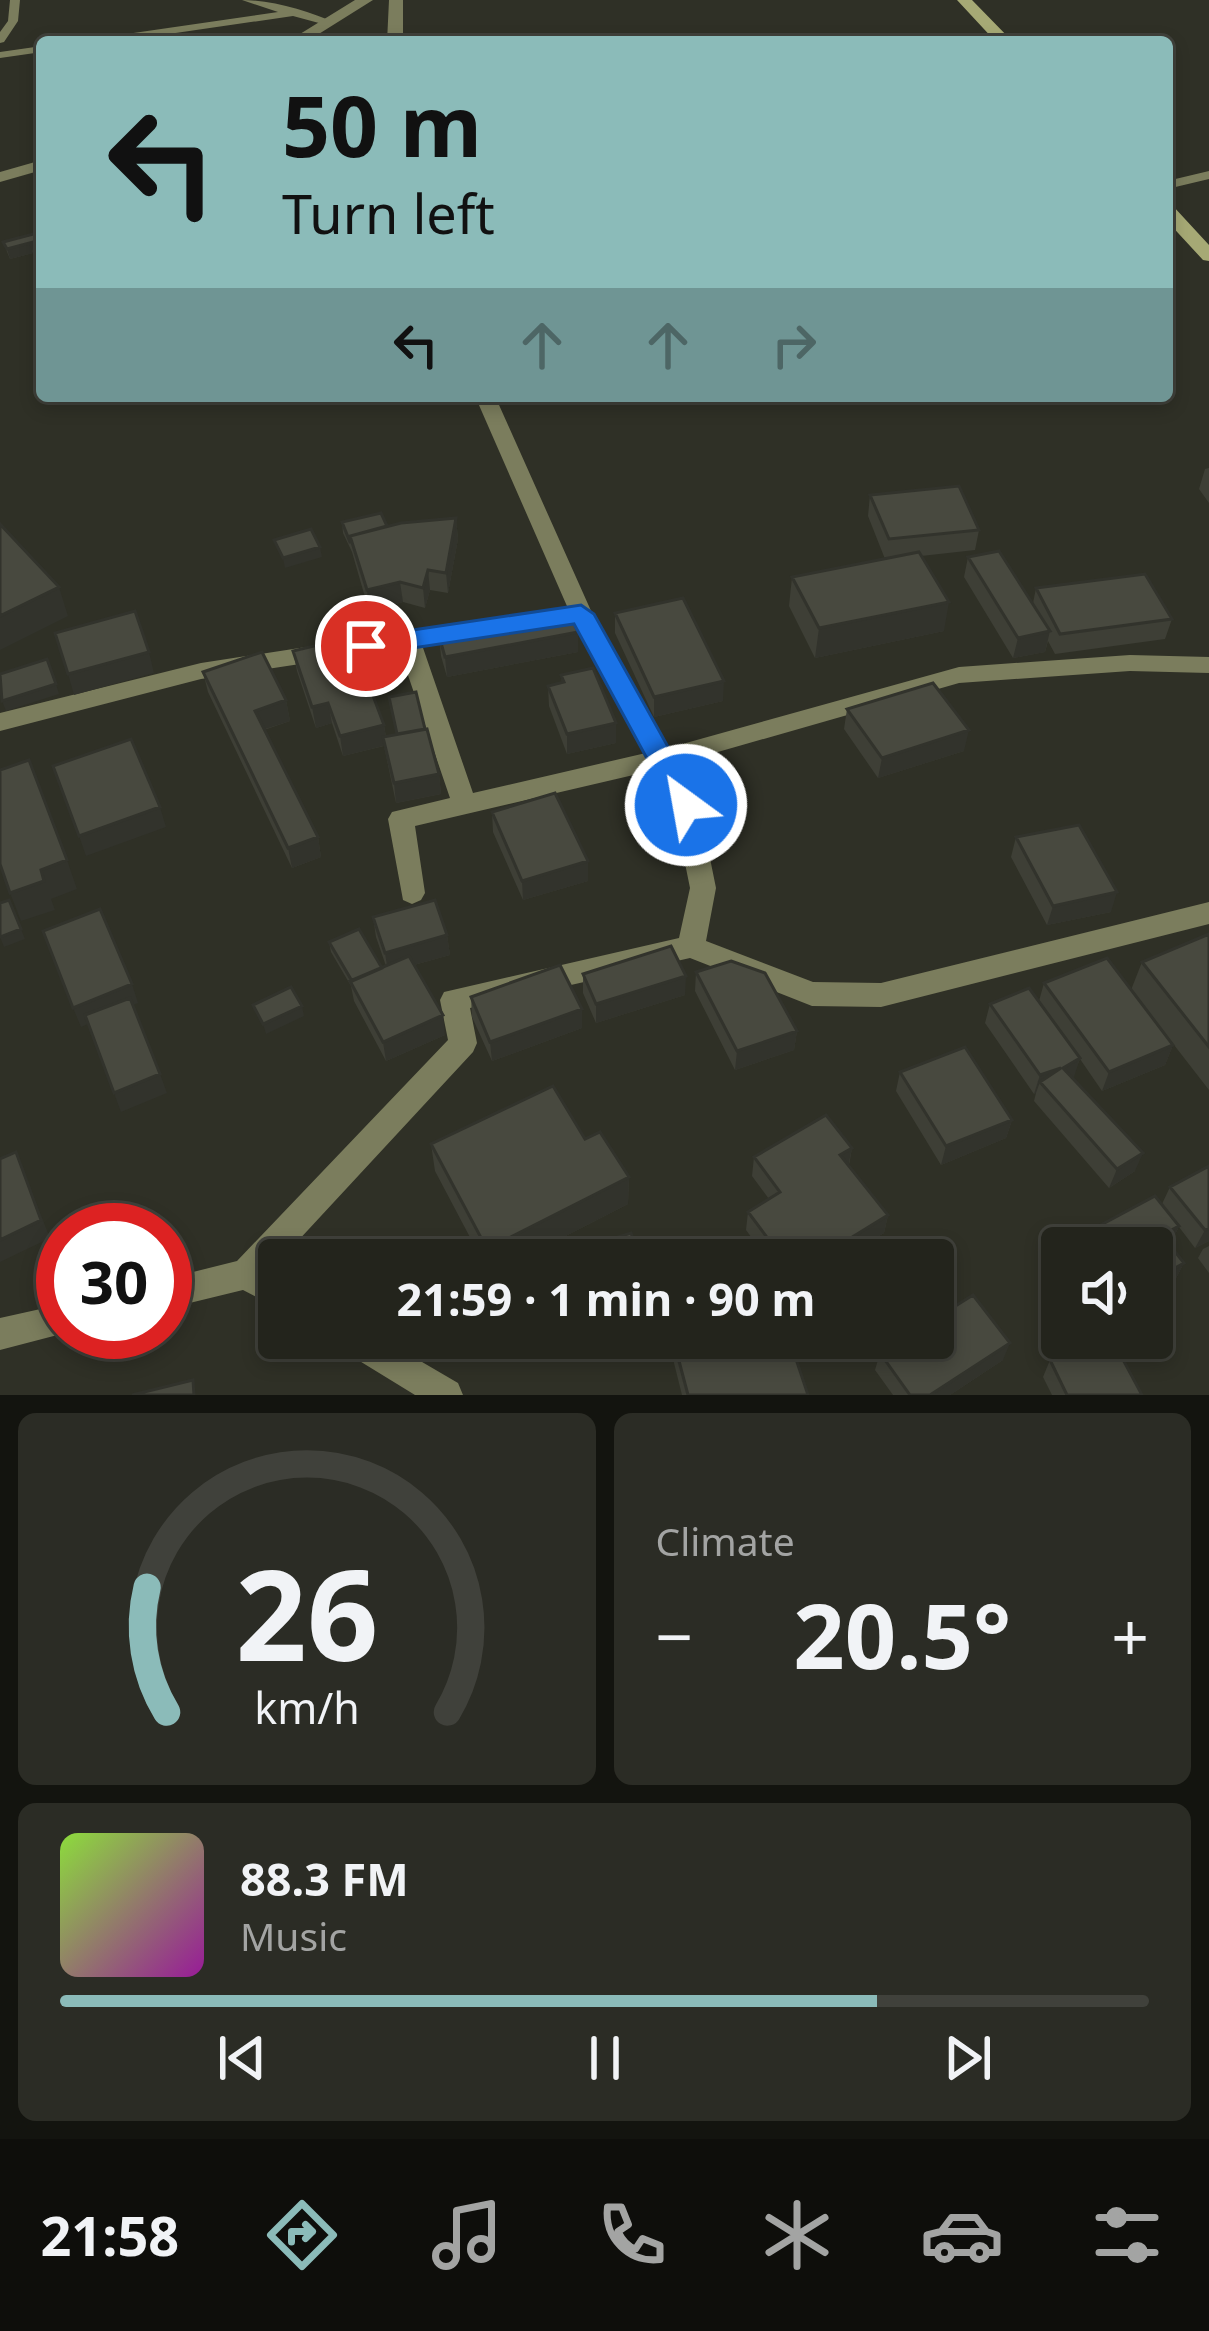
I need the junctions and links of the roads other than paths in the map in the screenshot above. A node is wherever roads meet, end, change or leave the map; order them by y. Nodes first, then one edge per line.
1 (15, 0) edge
2 (248, 0) edge
3 (367, 0) edge
4 (396, 0) edge
5 (964, 0) edge
6 (299, 12) junction
7 (330, 23) junction
8 (133, 36) edge
9 (307, 36) edge
10 (395, 36) edge
11 (999, 36) edge
12 (0, 40) edge
13 (36, 50) edge
14 (0, 55) edge
15 (36, 166) edge
16 (1209, 175) edge
17 (0, 177) edge
18 (1173, 184) edge
19 (1173, 217) edge
20 (1209, 256) edge
21 (487, 402) edge
22 (559, 617) junction
23 (408, 640) junction
24 (1209, 665) edge
25 (0, 722) edge
26 (657, 760) junction
27 (464, 802) junction
28 (412, 893) dead end
29 (1209, 913) edge
30 (691, 947) junction
31 (246, 1274) junction
32 (258, 1281) edge
33 (192, 1287) edge
34 (36, 1325) edge
35 (0, 1334) edge
36 (386, 1359) edge
37 (446, 1395) edge

1 - 12 lane
2 - 6 lane
3 - 7 street
4 - 10 street
5 - 11 street
6 - 7 lane
6 - 8 lane
7 - 9 street
13 - 14 lane
15 - 17 street
16 - 18 lane
19 - 20 street
21 - 22 street
22 - 23 street
22 - 26 street
23 - 25 street
23 - 27 street
24 - 26 street
26 - 27 street
26 - 30 street
27 - 28 street
29 - 30 street
30 - 31 street
31 - 32 street
31 - 33 street
34 - 35 street
36 - 37 street

